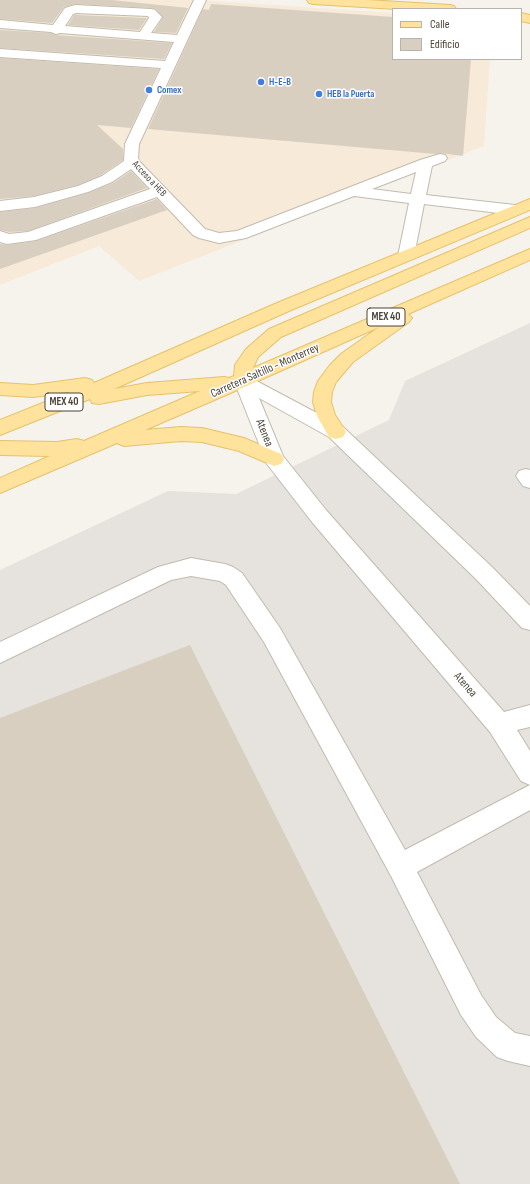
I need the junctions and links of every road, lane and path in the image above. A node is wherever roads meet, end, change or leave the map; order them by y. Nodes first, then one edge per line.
1 (200, 0) edge
2 (313, 0) edge
3 (435, 8) edge
4 (0, 24) edge
5 (56, 30) junction
6 (143, 36) junction
7 (182, 39) junction
8 (0, 53) edge
9 (170, 65) junction
10 (132, 162) junction
11 (108, 179) junction
12 (160, 191) junction
13 (352, 192) junction
14 (130, 202) junction
15 (530, 204) edge
16 (0, 206) edge
17 (421, 206) junction
18 (515, 210) junction
19 (45, 216) junction
20 (530, 222) edge
21 (0, 236) edge
22 (530, 254) edge
23 (406, 256) junction
24 (428, 298) junction
25 (128, 376) junction
26 (243, 381) junction
27 (0, 389) edge
28 (48, 409) junction
29 (0, 428) edge
30 (336, 432) junction
31 (105, 441) junction
32 (0, 448) edge
33 (274, 459) junction
34 (0, 486) edge
35 (530, 621) edge
36 (0, 653) edge
37 (530, 716) edge
38 (500, 724) junction
39 (530, 773) edge
40 (530, 797) edge
41 (400, 867) junction
42 (530, 1051) edge

1 - 7 lane, Acceso a HEB
2 - 3 main road
4 - 5 lane
5 - 6 lane
5 - 6 lane
6 - 7 lane
7 - 9 lane, Acceso a HEB
8 - 9 lane
9 - 10 lane, Acceso a HEB
10 - 11 lane
10 - 12 lane, Acceso a HEB
11 - 14 lane
11 - 19 lane
12 - 13 lane, Acceso a HEB
12 - 14 lane
13 - 17 lane
13 - 17 lane
14 - 19 lane
15 - 18 main road, MEX 40
16 - 19 lane
17 - 18 lane
17 - 23 lane
18 - 23 main road, MEX 40
19 - 21 lane
20 - 26 main road
22 - 24 main road, Carretera Saltillo - Monterrey / MEX 40
23 - 25 main road, MEX 40
24 - 26 main road, Carretera Saltillo - Monterrey / MEX 40
24 - 30 main road
25 - 27 main road
25 - 28 main road, MEX 40
26 - 28 main road
26 - 30 lane
26 - 31 main road, Carretera Saltillo - Monterrey / MEX 40
26 - 33 lane, Atenea
28 - 29 main road, MEX 40
30 - 35 lane
31 - 32 main road
31 - 33 main road
31 - 34 main road, Carretera Saltillo - Monterrey / MEX 40
33 - 38 lane, Atenea
36 - 41 lane
37 - 38 lane
38 - 39 lane, Atenea
40 - 41 lane
41 - 42 lane

